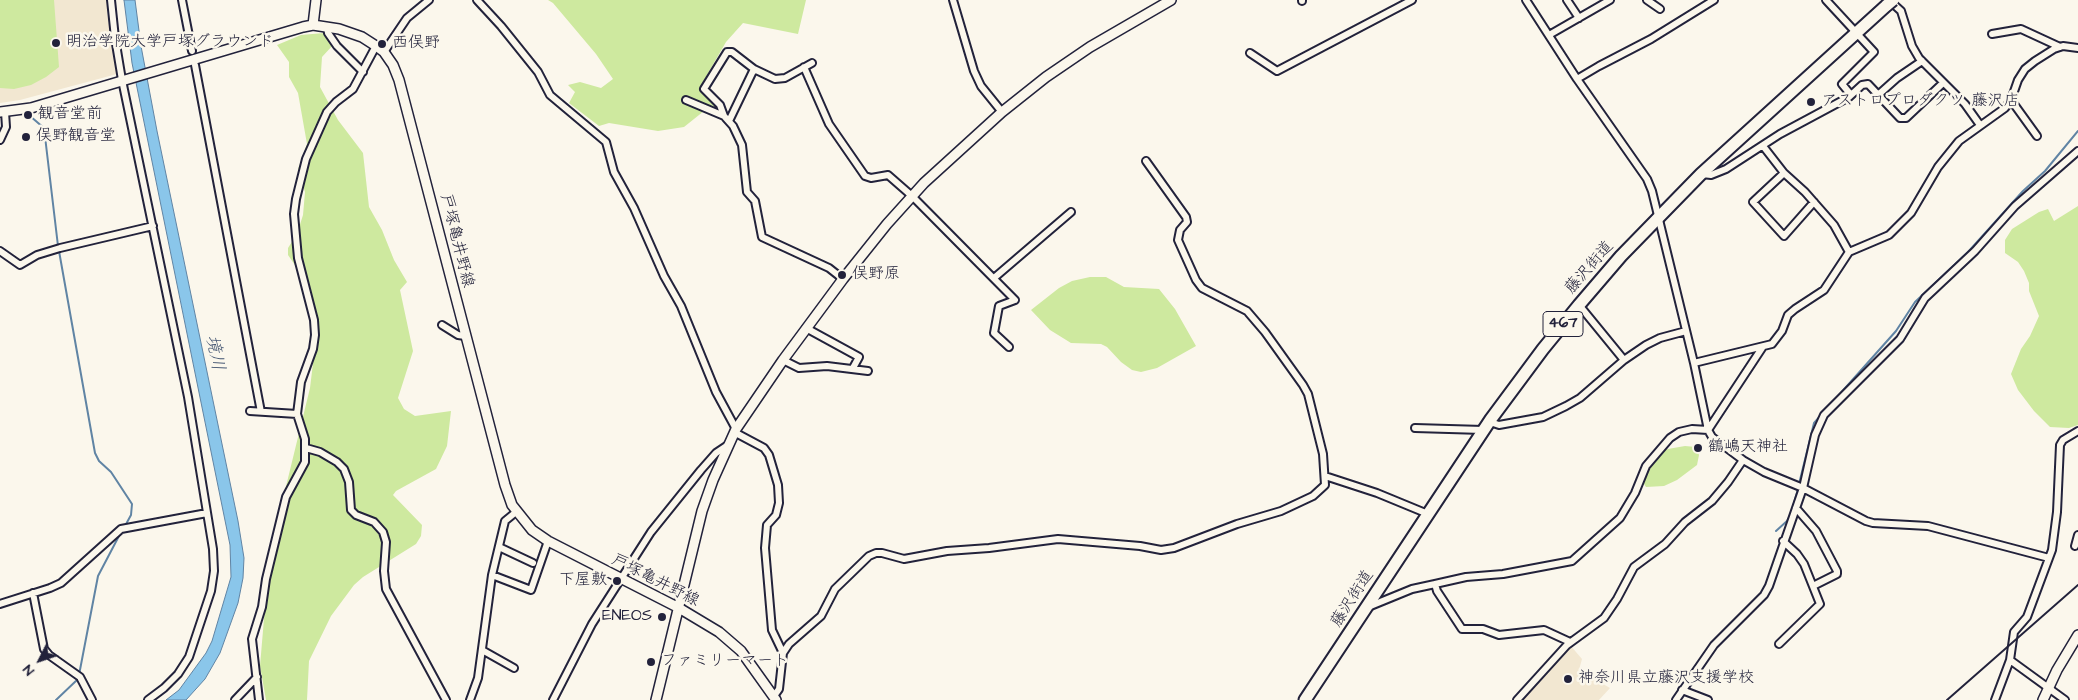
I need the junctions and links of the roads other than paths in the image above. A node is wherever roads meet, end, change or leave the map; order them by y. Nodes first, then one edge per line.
1 (111, 0) edge
2 (182, 0) edge
3 (429, 0) edge
4 (477, 0) edge
5 (953, 0) edge
6 (1171, 0) edge
7 (1412, 0) edge
8 (1526, 0) edge
9 (1568, 0) edge
10 (1610, 0) edge
11 (1647, 0) edge
12 (1714, 0) edge
13 (1826, 0) edge
14 (315, 1) edge
15 (1890, 2) edge
16 (1660, 9) dead end
17 (1579, 18) junction
18 (313, 25) junction
19 (328, 27) junction
20 (1857, 33) junction
21 (1992, 34) dead end
22 (1549, 35) junction
23 (2060, 47) junction
24 (2078, 48) edge
25 (380, 49) junction
26 (192, 51) dead end
27 (1250, 53) dead end
28 (1922, 61) junction
29 (812, 63) dead end
30 (195, 65) dead end
31 (804, 67) junction
32 (754, 69) junction
33 (363, 72) junction
34 (1577, 79) junction
35 (124, 80) junction
36 (1943, 83) junction
37 (1851, 95) junction
38 (1878, 95) junction
39 (686, 100) dead end
40 (2011, 100) junction
41 (2, 112) edge
42 (1002, 112) junction
43 (727, 119) junction
44 (1980, 125) junction
45 (2037, 136) dead end
46 (0, 140) edge
47 (1762, 146) junction
48 (2078, 151) edge
49 (1146, 161) dead end
50 (1784, 173) junction
51 (1700, 174) junction
52 (912, 196) junction
53 (1814, 202) junction
54 (1071, 212) dead end
55 (1658, 216) junction
56 (153, 226) junction
57 (0, 251) edge
58 (1850, 252) junction
59 (994, 278) junction
60 (843, 279) junction
61 (1578, 305) junction
62 (442, 325) dead end
63 (806, 328) junction
64 (1686, 331) junction
65 (465, 336) junction
66 (1008, 347) dead end
67 (1762, 348) junction
68 (783, 360) junction
69 (1624, 360) junction
70 (1694, 363) junction
71 (852, 368) junction
72 (868, 370) dead end
73 (250, 411) dead end
74 (261, 412) junction
75 (297, 414) junction
76 (1487, 426) junction
77 (1415, 428) dead end
78 (1708, 430) junction
79 (735, 431) junction
80 (2078, 431) edge
81 (730, 444) junction
82 (306, 448) junction
83 (1743, 460) junction
84 (1325, 476) junction
85 (1803, 488) junction
86 (1796, 508) junction
87 (516, 512) junction
88 (207, 513) junction
89 (1428, 514) junction
90 (2078, 534) edge
91 (548, 541) junction
92 (1783, 541) junction
93 (2075, 546) dead end
94 (499, 547) junction
95 (2049, 558) junction
96 (533, 563) dead end
97 (492, 575) junction
98 (620, 579) junction
99 (1435, 584) junction
100 (1813, 586) junction
101 (33, 594) junction
102 (0, 604) edge
103 (1367, 607) junction
104 (679, 608) junction
105 (2078, 635) edge
106 (1570, 642) junction
107 (1779, 644) dead end
108 (482, 650) junction
109 (782, 653) junction
110 (2010, 660) junction
111 (514, 668) dead end
112 (257, 677) junction
113 (2048, 688) junction
114 (1682, 690) junction
115 (775, 698) edge
116 (92, 700) edge
117 (148, 700) edge
118 (235, 700) edge
119 (259, 700) edge
120 (446, 700) edge
121 (470, 700) edge
122 (553, 700) edge
123 (656, 700) edge
124 (1306, 700) edge
125 (1518, 700) edge
126 (1676, 700) edge
127 (1708, 700) edge
128 (1995, 700) edge
129 (2043, 700) edge
130 (2065, 700) edge

1 - 35 street
2 - 26 street
3 - 25 street
4 - 79 street
5 - 42 street
6 - 42 main road
7 - 27 street
8 - 22 street
9 - 17 street
10 - 17 street
11 - 16 street
12 - 34 street
13 - 20 street
14 - 18 main road
15 - 20 highway, 藤沢街道 / 467
15 - 28 street
17 - 22 street
18 - 19 main road
18 - 35 main road
19 - 25 main road
19 - 33 street
20 - 37 street
20 - 51 highway, 藤沢街道 / 467
21 - 23 street
22 - 34 street
23 - 24 street
23 - 40 street
25 - 33 street
25 - 65 main road, 戸塚亀井野線
28 - 36 street
28 - 38 street
29 - 31 street
30 - 74 street
31 - 32 street
31 - 52 street
32 - 43 street
32 - 43 street
33 - 75 street
34 - 55 street
35 - 41 main road
35 - 56 street
36 - 38 street
36 - 44 street
37 - 38 street
37 - 47 street
39 - 43 street
40 - 44 street
40 - 45 street
41 - 46 street
42 - 52 main road
43 - 60 street
44 - 58 street
47 - 50 street
47 - 51 street
48 - 85 street
49 - 84 street
50 - 53 street
50 - 53 street
51 - 55 highway, 藤沢街道 / 467
52 - 59 street
52 - 60 main road
53 - 58 street
54 - 59 street
55 - 61 highway, 藤沢街道 / 467
55 - 64 street
56 - 57 street
56 - 88 street
58 - 67 street
59 - 66 street
60 - 63 main road
61 - 69 street
61 - 76 highway, 藤沢街道 / 467
62 - 65 street
63 - 68 main road
63 - 71 street
64 - 69 street
64 - 70 street
65 - 87 main road, 戸塚亀井野線
67 - 70 street
67 - 78 street
68 - 71 street
68 - 79 main road
69 - 76 street
70 - 78 street
71 - 72 street
73 - 74 street
74 - 75 street
75 - 82 street
76 - 77 street
76 - 89 highway, 藤沢街道 / 467
78 - 83 street
78 - 99 street
79 - 81 main road
79 - 109 street
80 - 95 street
81 - 98 street
81 - 104 main road
82 - 112 street
82 - 120 street
83 - 85 street
83 - 106 street
84 - 89 street
84 - 109 street
85 - 86 street
85 - 95 street
86 - 92 street
86 - 100 street
87 - 91 main road, 戸塚亀井野線
87 - 94 street
88 - 101 street
88 - 117 street
89 - 103 highway, 藤沢街道 / 467
90 - 93 street
91 - 97 street
91 - 98 main road, 戸塚亀井野線
92 - 100 street
92 - 114 street
94 - 96 street
94 - 97 street
95 - 110 street
97 - 108 street
98 - 104 main road, 戸塚亀井野線
98 - 122 street
99 - 103 street
99 - 106 street
100 - 107 street
101 - 102 street
101 - 116 street
103 - 124 highway, 藤沢街道 / 467
104 - 115 main road, 戸塚亀井野線
104 - 123 main road
105 - 113 main road
106 - 125 street
108 - 111 street
108 - 121 street
109 - 115 street
110 - 113 street
110 - 128 street
112 - 118 street
112 - 119 street
113 - 129 main road
113 - 130 street
114 - 126 street
114 - 127 street

